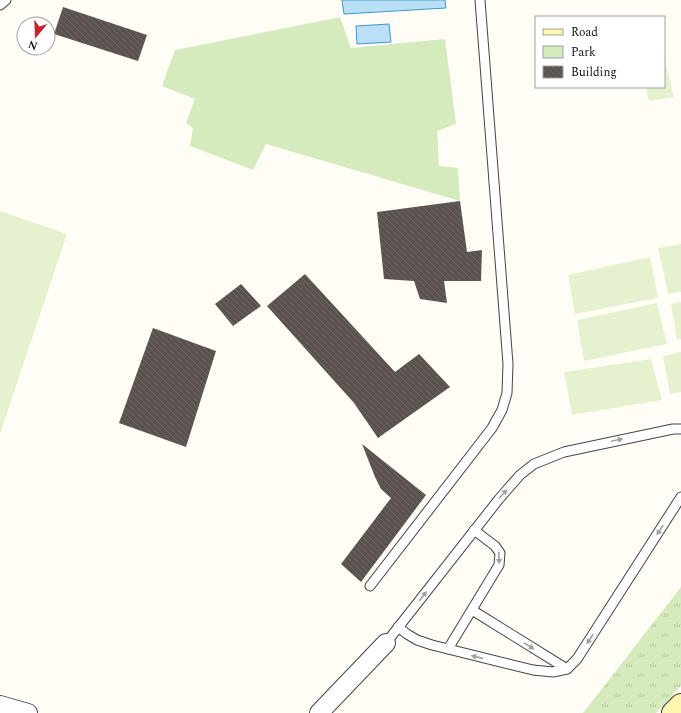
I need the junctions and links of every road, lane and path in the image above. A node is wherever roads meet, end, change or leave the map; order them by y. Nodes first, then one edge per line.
1 (6, 0) edge
2 (480, 0) edge
3 (0, 5) edge
4 (681, 429) edge
5 (681, 497) edge
6 (474, 530) junction
7 (370, 586) dead end
8 (472, 610) junction
9 (398, 627) junction
10 (386, 642) joint
11 (448, 649) junction
12 (567, 669) junction
13 (0, 705) edge
14 (681, 705) edge
15 (28, 713) edge
16 (319, 713) edge
17 (673, 713) edge

1 - 3 lane
2 - 7 lane
6 -> 4 lane
5 -> 12 lane
6 -> 8 lane
9 -> 6 lane
8 - 11 lane
8 -> 12 lane
9 - 10 lane
9 - 11 lane
10 - 16 street
12 -> 11 lane
13 - 15 street
14 - 17 main road

